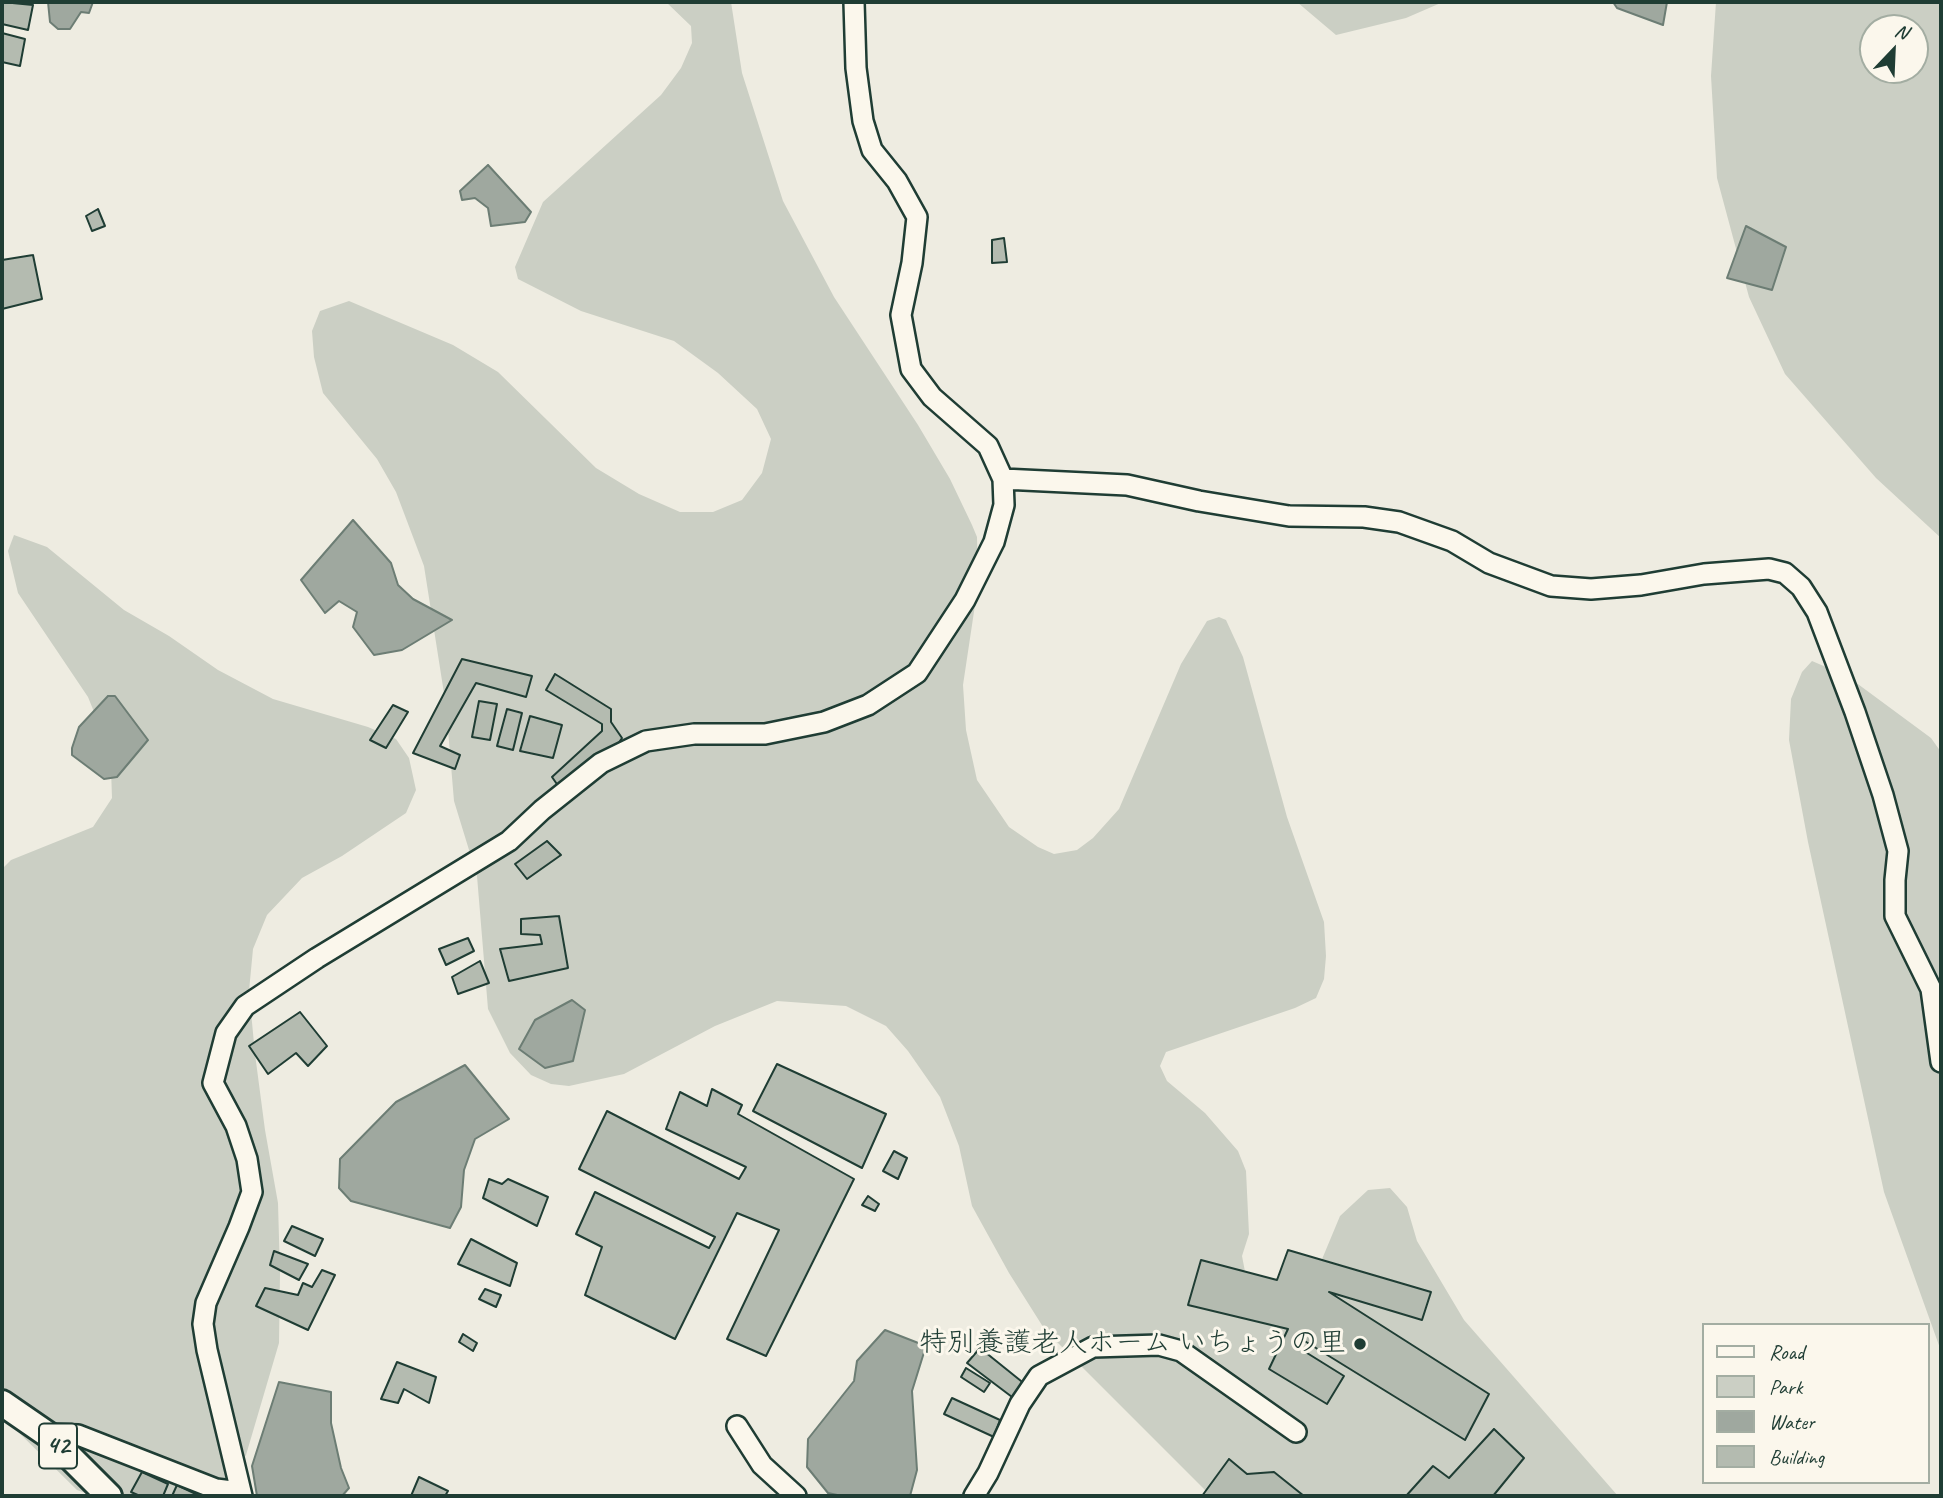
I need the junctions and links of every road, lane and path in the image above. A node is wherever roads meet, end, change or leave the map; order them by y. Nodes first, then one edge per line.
1 (853, 2) edge
2 (1003, 479) junction
3 (1941, 1062) edge
4 (2, 1403) edge
5 (737, 1426) dead end
6 (1296, 1432) dead end
7 (47, 1434) junction
8 (241, 1494) edge
9 (109, 1496) edge
10 (796, 1496) edge
11 (974, 1496) edge

1 - 2 street
2 - 3 street
2 - 8 street
4 - 7 main road, 42
5 - 10 street
6 - 11 street
7 - 8 street
7 - 9 main road, 42

